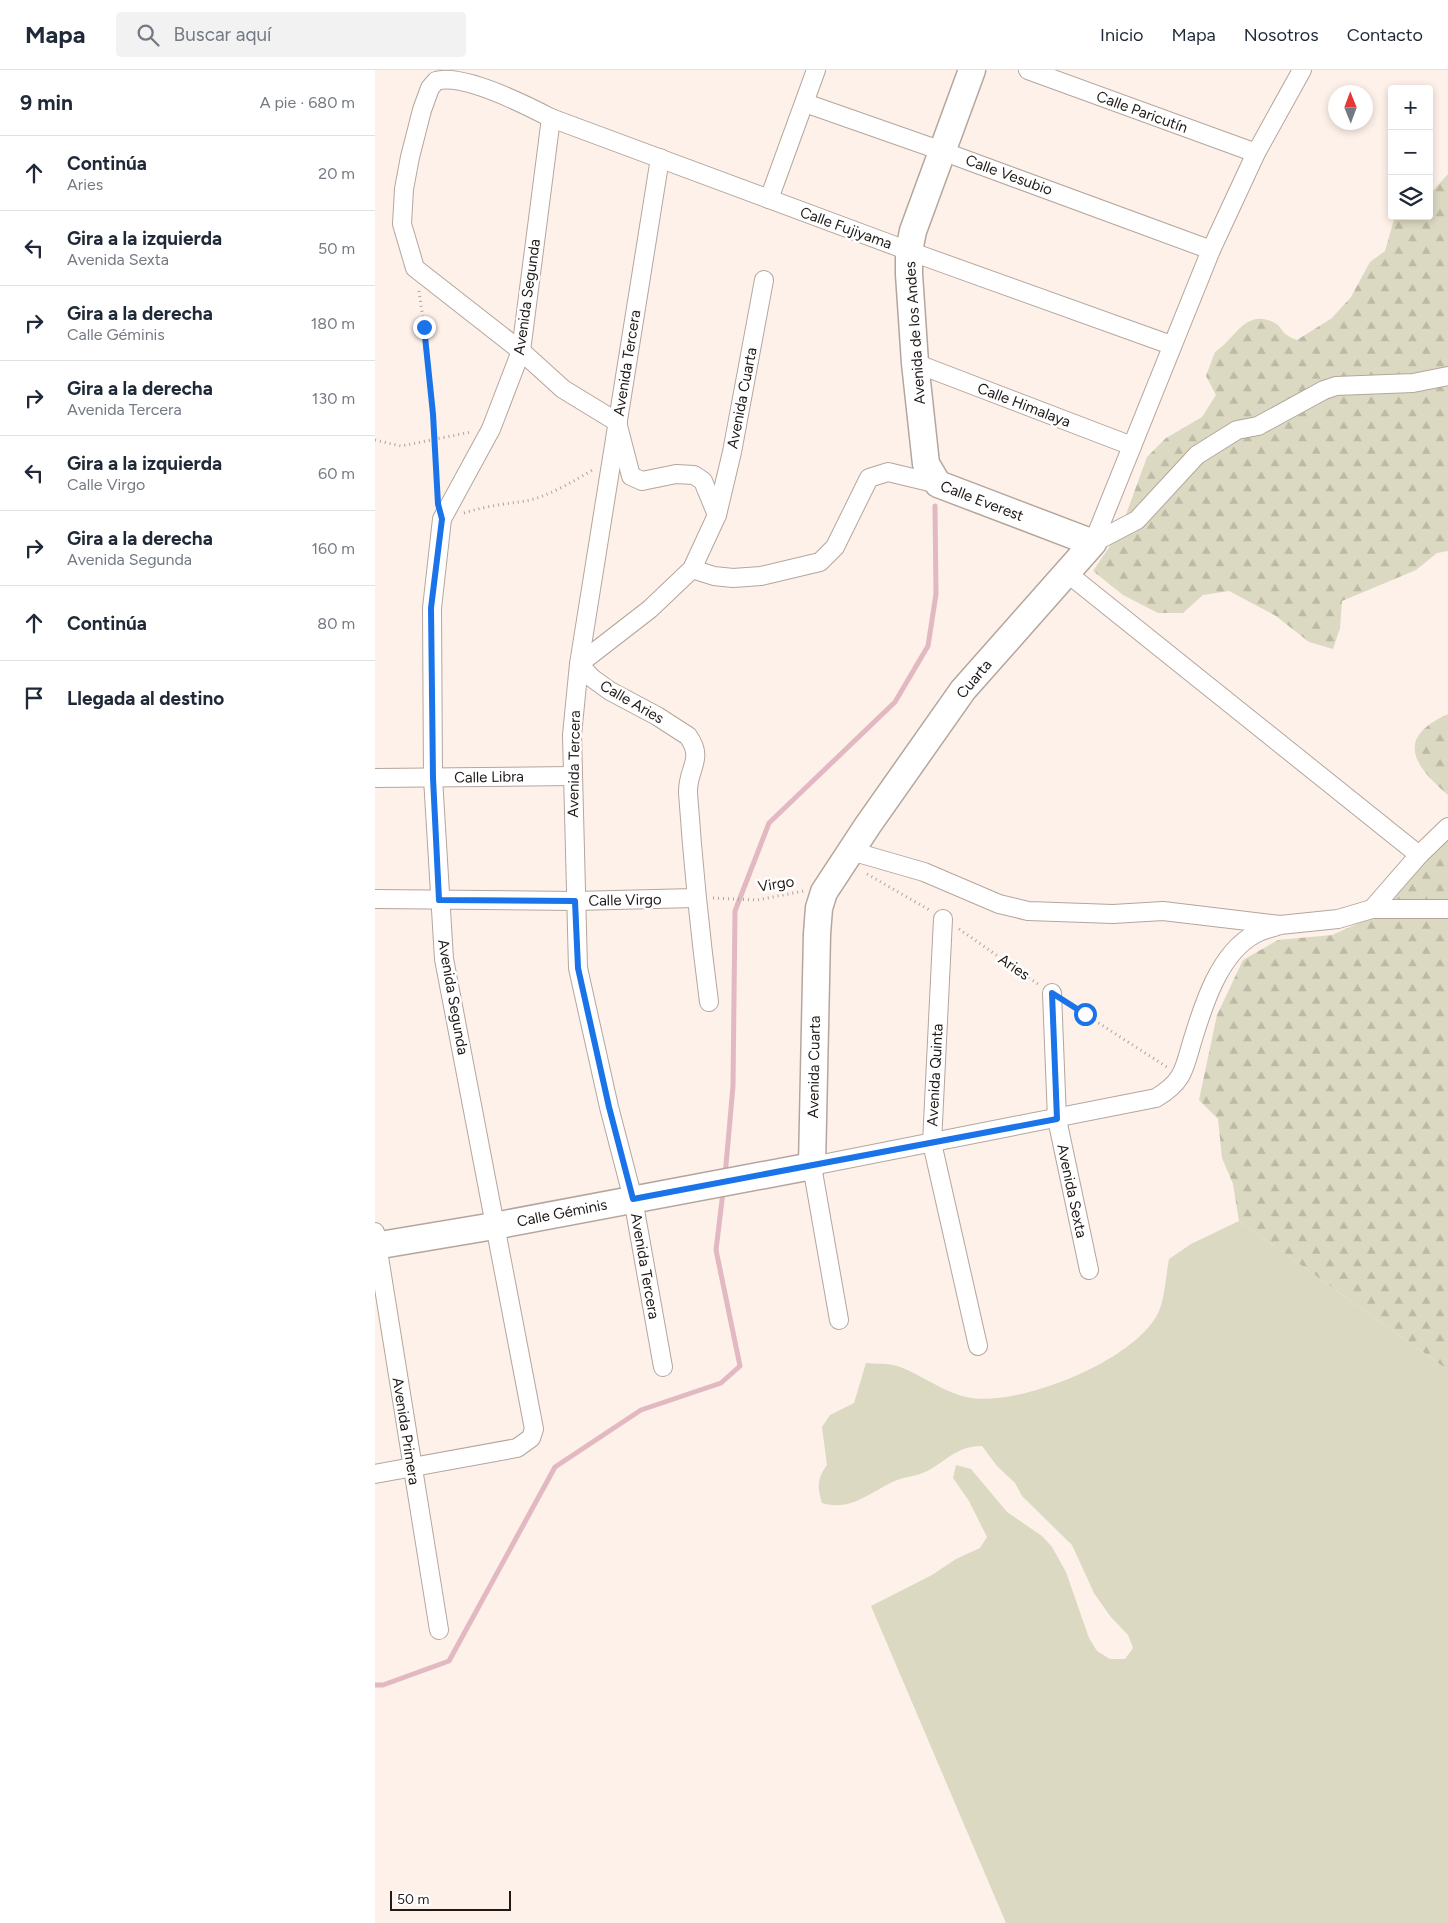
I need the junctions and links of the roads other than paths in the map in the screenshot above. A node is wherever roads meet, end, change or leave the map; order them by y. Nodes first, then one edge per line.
1 (816, 70) edge
2 (972, 70) edge
3 (1028, 70) edge
4 (1303, 70) edge
5 (805, 103) junction
6 (551, 118) junction
7 (942, 151) junction
8 (1256, 153) junction
9 (660, 158) junction
10 (769, 199) junction
11 (1211, 250) junction
12 (909, 251) junction
13 (764, 280) dead end
14 (1171, 346) junction
15 (521, 351) junction
16 (915, 363) junction
17 (1448, 376) edge
18 (617, 422) junction
19 (1132, 446) junction
20 (938, 484) junction
21 (717, 515) junction
22 (1093, 543) junction
23 (692, 569) junction
24 (1067, 573) junction
25 (579, 664) junction
26 (573, 776) junction
27 (375, 778) edge
28 (433, 778) junction
29 (868, 825) joint
30 (1448, 827) edge
31 (1419, 855) junction
32 (848, 856) junction
33 (695, 898) junction
34 (375, 899) edge
35 (439, 900) junction
36 (575, 901) junction
37 (1372, 909) junction
38 (1448, 909) edge
39 (943, 919) road end
40 (1280, 925) junction
41 (1052, 993) road end
42 (709, 1002) dead end
43 (1057, 1119) junction
44 (931, 1143) junction
45 (812, 1166) junction
46 (633, 1199) junction
47 (494, 1226) junction
48 (376, 1241) edge
49 (1089, 1270) dead end
50 (839, 1320) dead end
51 (978, 1346) dead end
52 (663, 1367) dead end
53 (411, 1467) junction
54 (375, 1474) edge
55 (439, 1630) dead end

1 - 5 street
2 - 7 street, Avenida de los Andes
3 - 8 street, Calle Paricutín
4 - 8 street
5 - 7 street, Calle Vesubio
5 - 10 street
6 - 9 street, Calle Fujiyama
6 - 15 street, Avenida Segunda
6 - 15 street
7 - 11 street, Calle Vesubio
7 - 12 street, Avenida de los Andes
8 - 11 street
9 - 10 street, Calle Fujiyama
9 - 18 street, Avenida Tercera
10 - 12 street, Calle Fujiyama
11 - 14 street
12 - 14 street, Calle Fujiyama
12 - 16 street, Avenida de los Andes
13 - 21 street, Avenida Cuarta
14 - 19 street
15 - 18 street
15 - 28 street, Avenida Segunda
16 - 19 street, Calle Himalaya
16 - 20 street, Avenida de los Andes
17 - 22 street
18 - 21 street
18 - 25 street, Avenida Tercera
19 - 22 street
20 - 22 street, Calle Everest
20 - 23 street, Calle Everest
21 - 23 street, Avenida Cuarta
22 - 24 street, Cuarta
23 - 25 street
24 - 29 street, Cuarta
24 - 31 street
25 - 26 street, Avenida Tercera
25 - 33 street, Calle Aries
26 - 28 street, Calle Libra
26 - 36 street, Avenida Tercera
27 - 28 street, Calle Libra
28 - 35 street, Avenida Segunda
29 - 32 street, Avenida Cuarta
30 - 31 street
31 - 37 street
32 - 40 street
32 - 45 street, Avenida Cuarta
33 - 36 street, Calle Virgo
33 - 42 street
34 - 35 street, Calle Virgo
35 - 36 street, Calle Virgo
35 - 47 street, Avenida Segunda
36 - 46 street, Avenida Tercera
37 - 38 street
37 - 40 street
39 - 44 street, Avenida Quinta
40 - 43 street, Calle Géminis
41 - 43 street, Avenida Sexta
43 - 44 street, Calle Géminis
43 - 49 street, Avenida Sexta
44 - 45 street, Calle Géminis
44 - 51 street, Avenida Quinta
45 - 46 street, Calle Géminis
45 - 50 street, Avenida Cuarta
46 - 47 street, Calle Géminis
46 - 52 street, Avenida Tercera
47 - 48 street, Calle Géminis
47 - 53 street, Avenida Segunda
48 - 53 street, Avenida Primera
53 - 54 street
53 - 55 street, Avenida Primera

